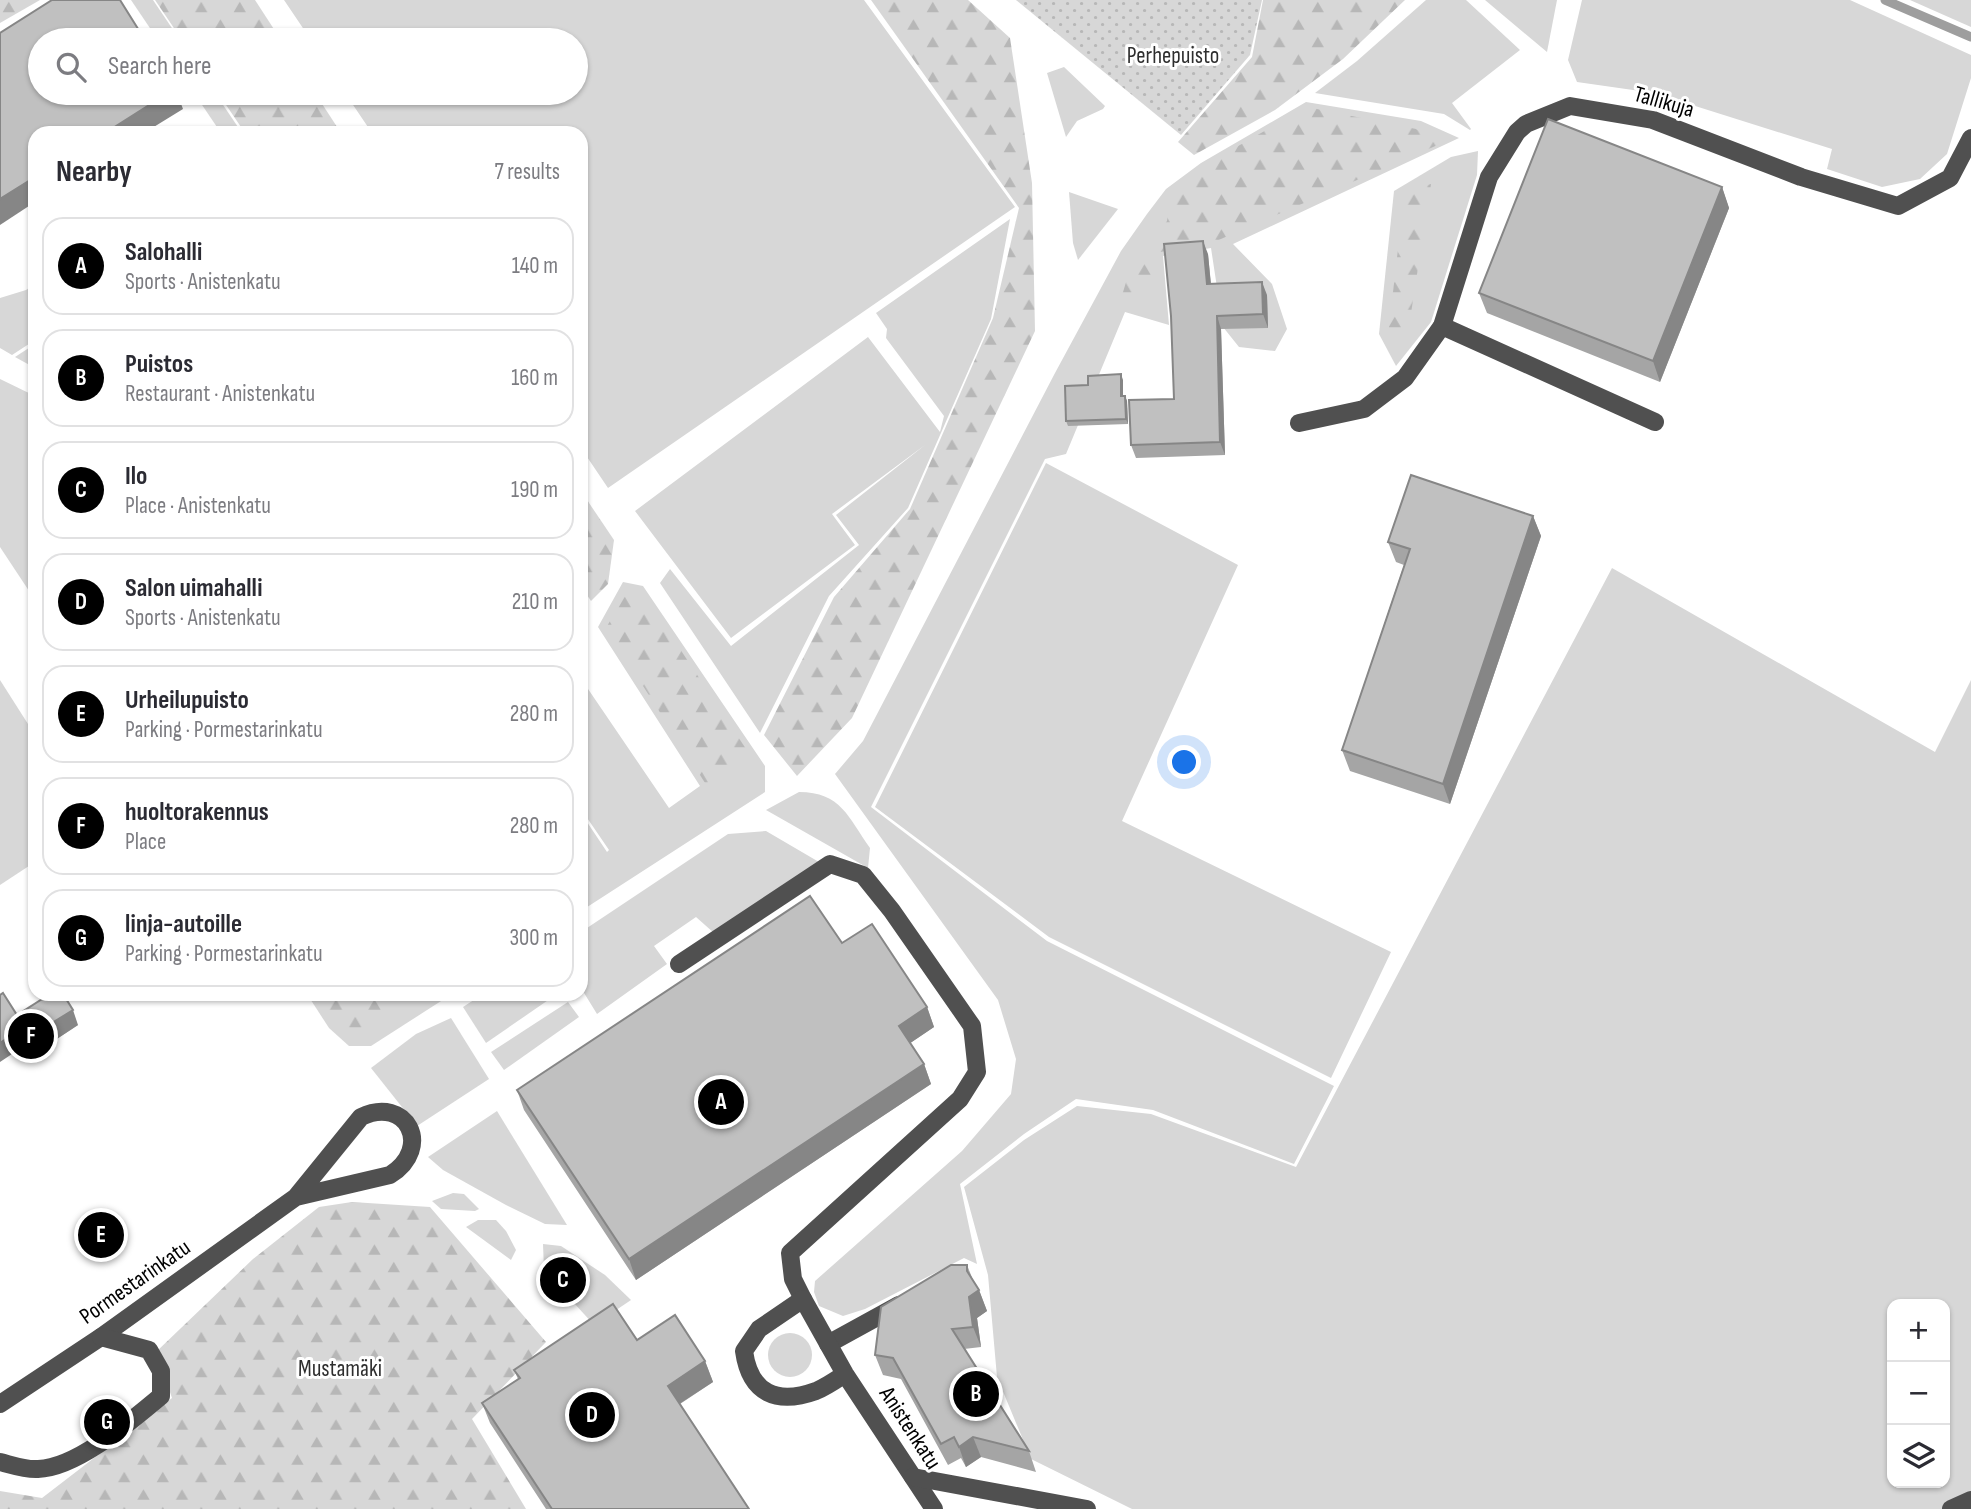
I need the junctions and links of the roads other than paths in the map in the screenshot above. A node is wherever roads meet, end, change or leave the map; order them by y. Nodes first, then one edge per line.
1 (1971, 138) edge
2 (1442, 326) junction
3 (1655, 422) dead end
4 (1299, 423) dead end
5 (679, 964) dead end
6 (296, 1197) junction
7 (803, 1299) junction
8 (909, 1300) edge
9 (101, 1336) junction
10 (828, 1344) junction
11 (845, 1374) junction
12 (0, 1404) edge
13 (0, 1462) edge
14 (913, 1477) junction
15 (1971, 1500) edge
16 (934, 1509) edge
17 (1087, 1509) edge
18 (1951, 1509) edge

1 - 2 street, Tallikuja
2 - 3 street
2 - 4 street, Tallikuja
5 - 7 street, Anistenkatu
6 - 6 street, Pormestarinkatu
6 - 9 street, Pormestarinkatu
7 - 10 street, Anistenkatu
7 - 11 street
8 - 10 street
9 - 12 street, Pormestarinkatu
9 - 13 street
10 - 11 street, Anistenkatu
11 - 14 street, Anistenkatu
14 - 16 street, Anistenkatu
14 - 17 street
15 - 18 street

